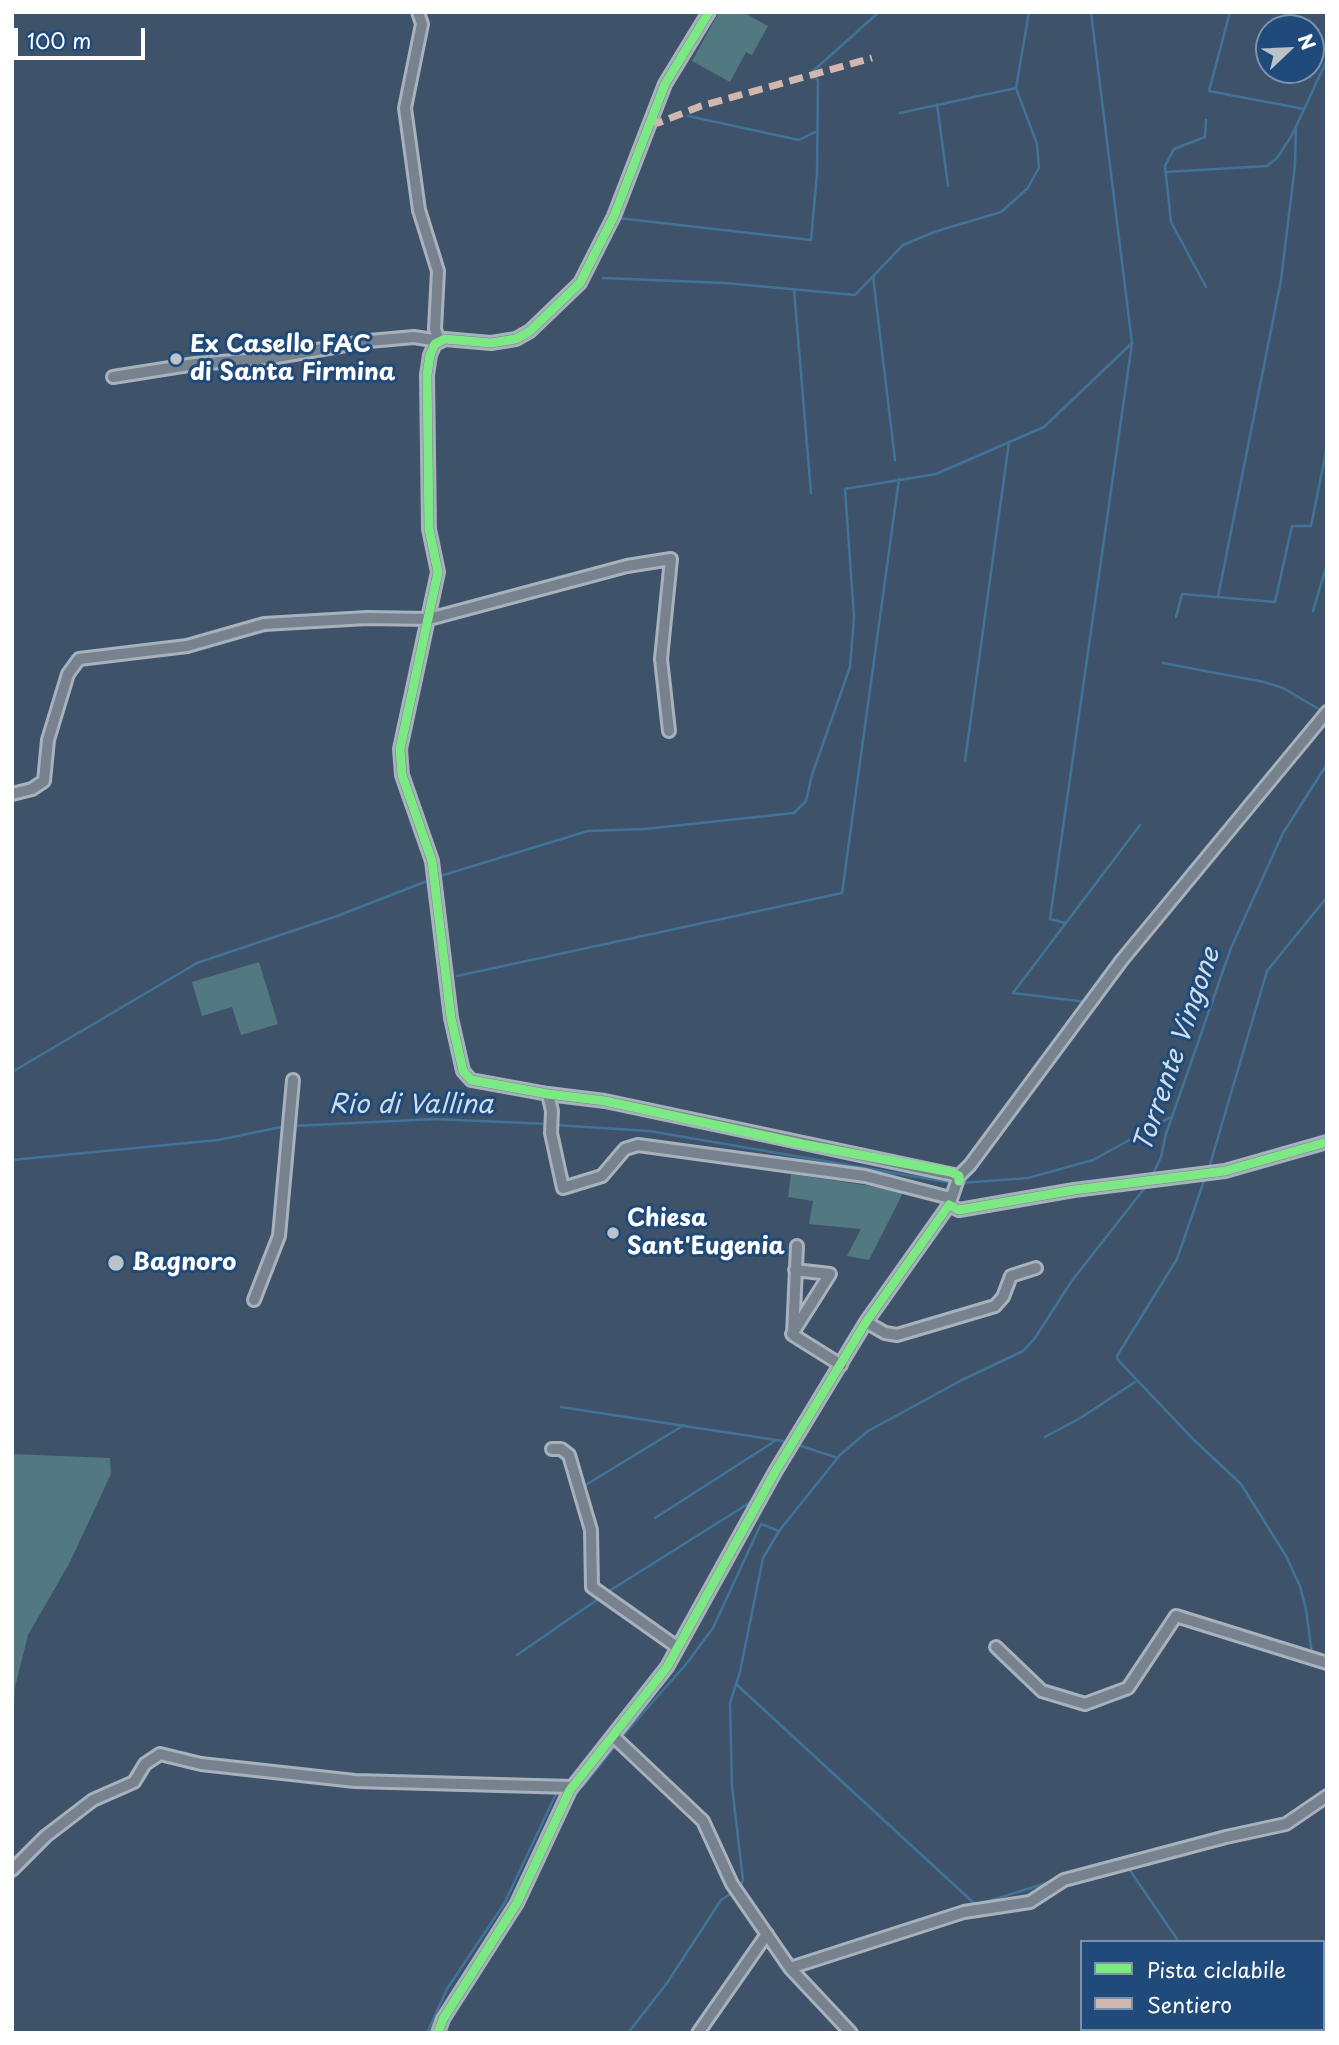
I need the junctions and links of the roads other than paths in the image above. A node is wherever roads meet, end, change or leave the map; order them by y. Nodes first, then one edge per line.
1 (418, 12) edge
2 (709, 12) edge
3 (439, 341) junction
4 (114, 377) dead end
5 (429, 619) junction
6 (1327, 712) edge
7 (669, 731) dead end
8 (12, 794) edge
9 (293, 1080) dead end
10 (548, 1094) junction
11 (1327, 1142) edge
12 (958, 1181) junction
13 (950, 1201) junction
14 (797, 1246) dead end
15 (1036, 1268) dead end
16 (795, 1270) junction
17 (254, 1300) dead end
18 (866, 1322) junction
19 (792, 1334) junction
20 (841, 1365) junction
21 (552, 1449) dead end
22 (677, 1647) junction
23 (996, 1647) dead end
24 (1327, 1663) edge
25 (613, 1735) junction
26 (572, 1787) junction
27 (1327, 1796) edge
28 (12, 1870) edge
29 (767, 1934) junction
30 (790, 1968) junction
31 (438, 2033) edge
32 (698, 2033) edge
33 (851, 2033) edge

1 - 3 street
2 - 3 street
3 - 4 street
3 - 5 street
5 - 7 street
5 - 8 street
5 - 10 street
6 - 12 street
9 - 17 street
10 - 12 street
10 - 13 street
11 - 13 street
12 - 13 street
13 - 18 street
14 - 16 street
15 - 18 street
16 - 19 street
16 - 19 street
18 - 20 street
19 - 20 street
20 - 22 street
21 - 22 street
22 - 25 street
23 - 24 street
25 - 26 street
25 - 29 street
26 - 28 street
26 - 31 street
27 - 30 street
29 - 30 street
29 - 32 street
30 - 33 street

